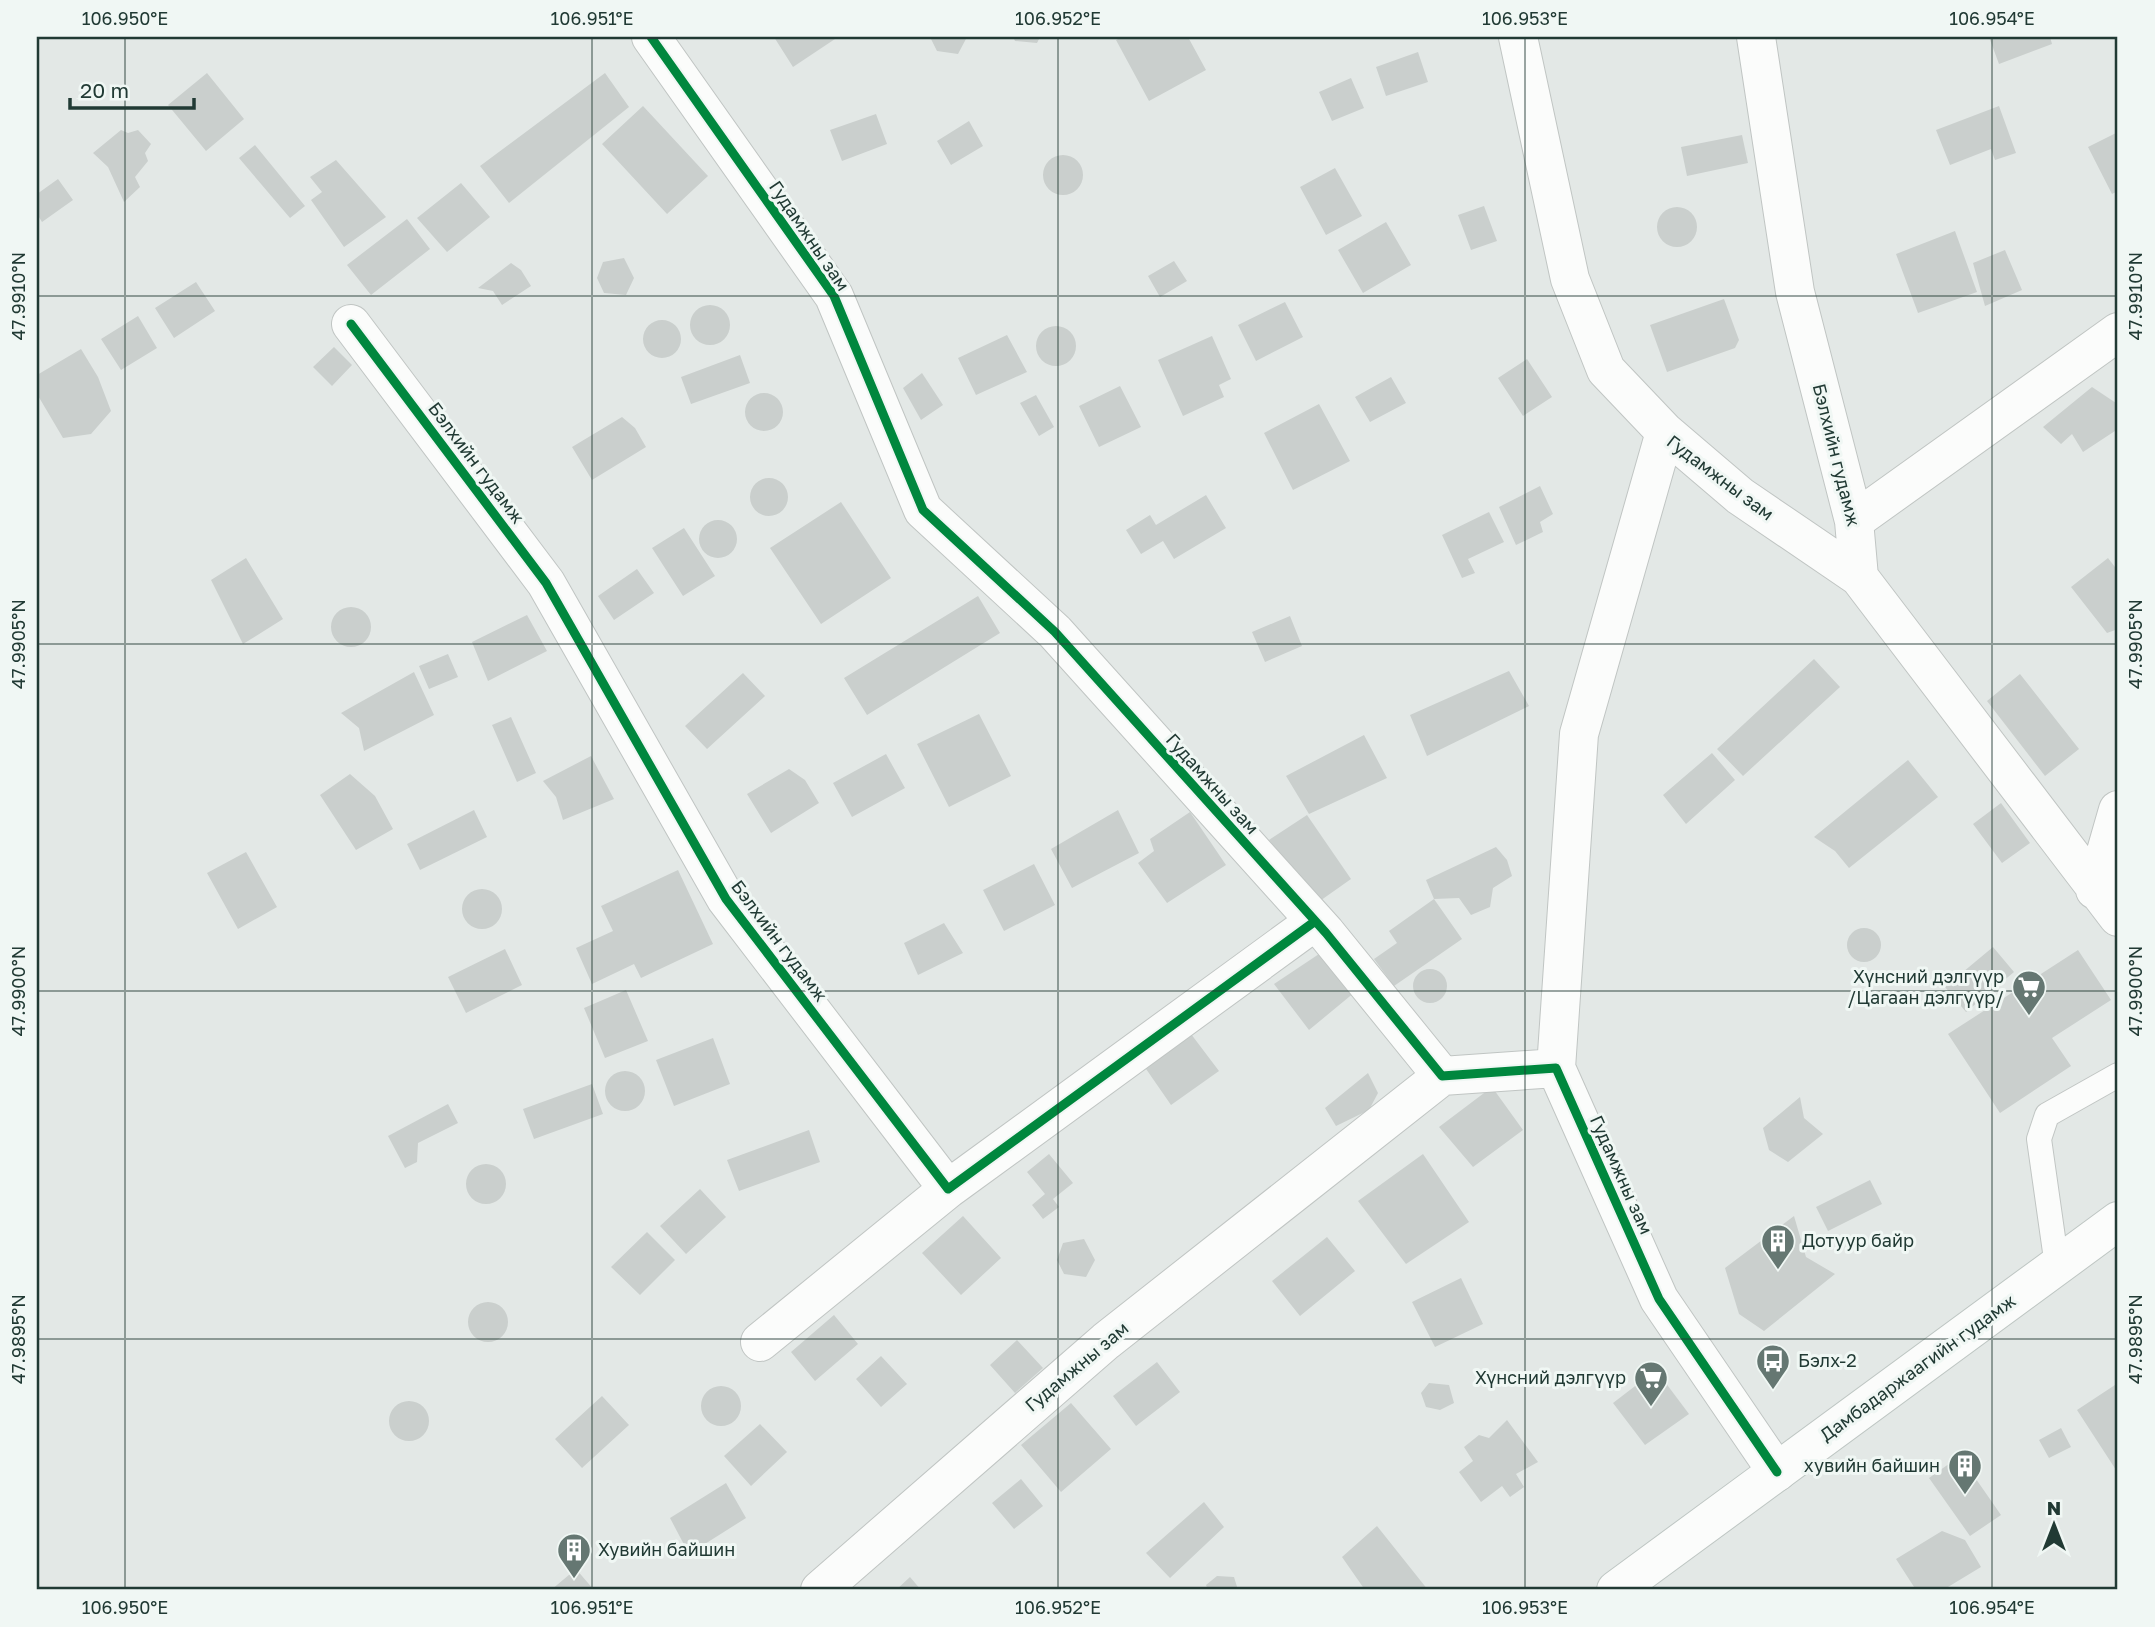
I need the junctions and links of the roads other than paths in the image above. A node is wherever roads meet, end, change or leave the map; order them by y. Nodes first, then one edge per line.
1 (651, 37) edge
2 (1518, 37) edge
3 (1756, 37) edge
4 (351, 324) dead end
5 (2118, 332) edge
6 (1665, 432) junction
7 (1854, 521) junction
8 (1859, 577) junction
9 (2118, 810) edge
10 (2107, 903) edge
11 (1314, 922) junction
12 (1556, 1068) junction
13 (2118, 1075) edge
14 (1442, 1076) junction
15 (948, 1189) junction
16 (2118, 1221) edge
17 (2057, 1266) junction
18 (760, 1342) dead end
19 (1777, 1472) junction
20 (820, 1590) edge
21 (1616, 1590) edge

1 - 11 street, Гудамжны зам
2 - 6 street
3 - 7 street, Бэлхийн гудамж
4 - 15 street, Бэлхийн гудамж
5 - 7 street
6 - 8 street, Гудамжны зам
6 - 12 street, Гудамжны зам
7 - 8 street, Бэлхийн гудамж
8 - 10 street
9 - 10 street
11 - 14 street, Гудамжны зам
11 - 15 street
12 - 14 street
12 - 19 street, Гудамжны зам
13 - 17 lane
14 - 20 street, Гудамжны зам
15 - 18 street
16 - 17 street, Дамбадаржаагийн гудамж
17 - 19 street, Дамбадаржаагийн гудамж
19 - 21 street, Дамбадаржаагийн гудамж

